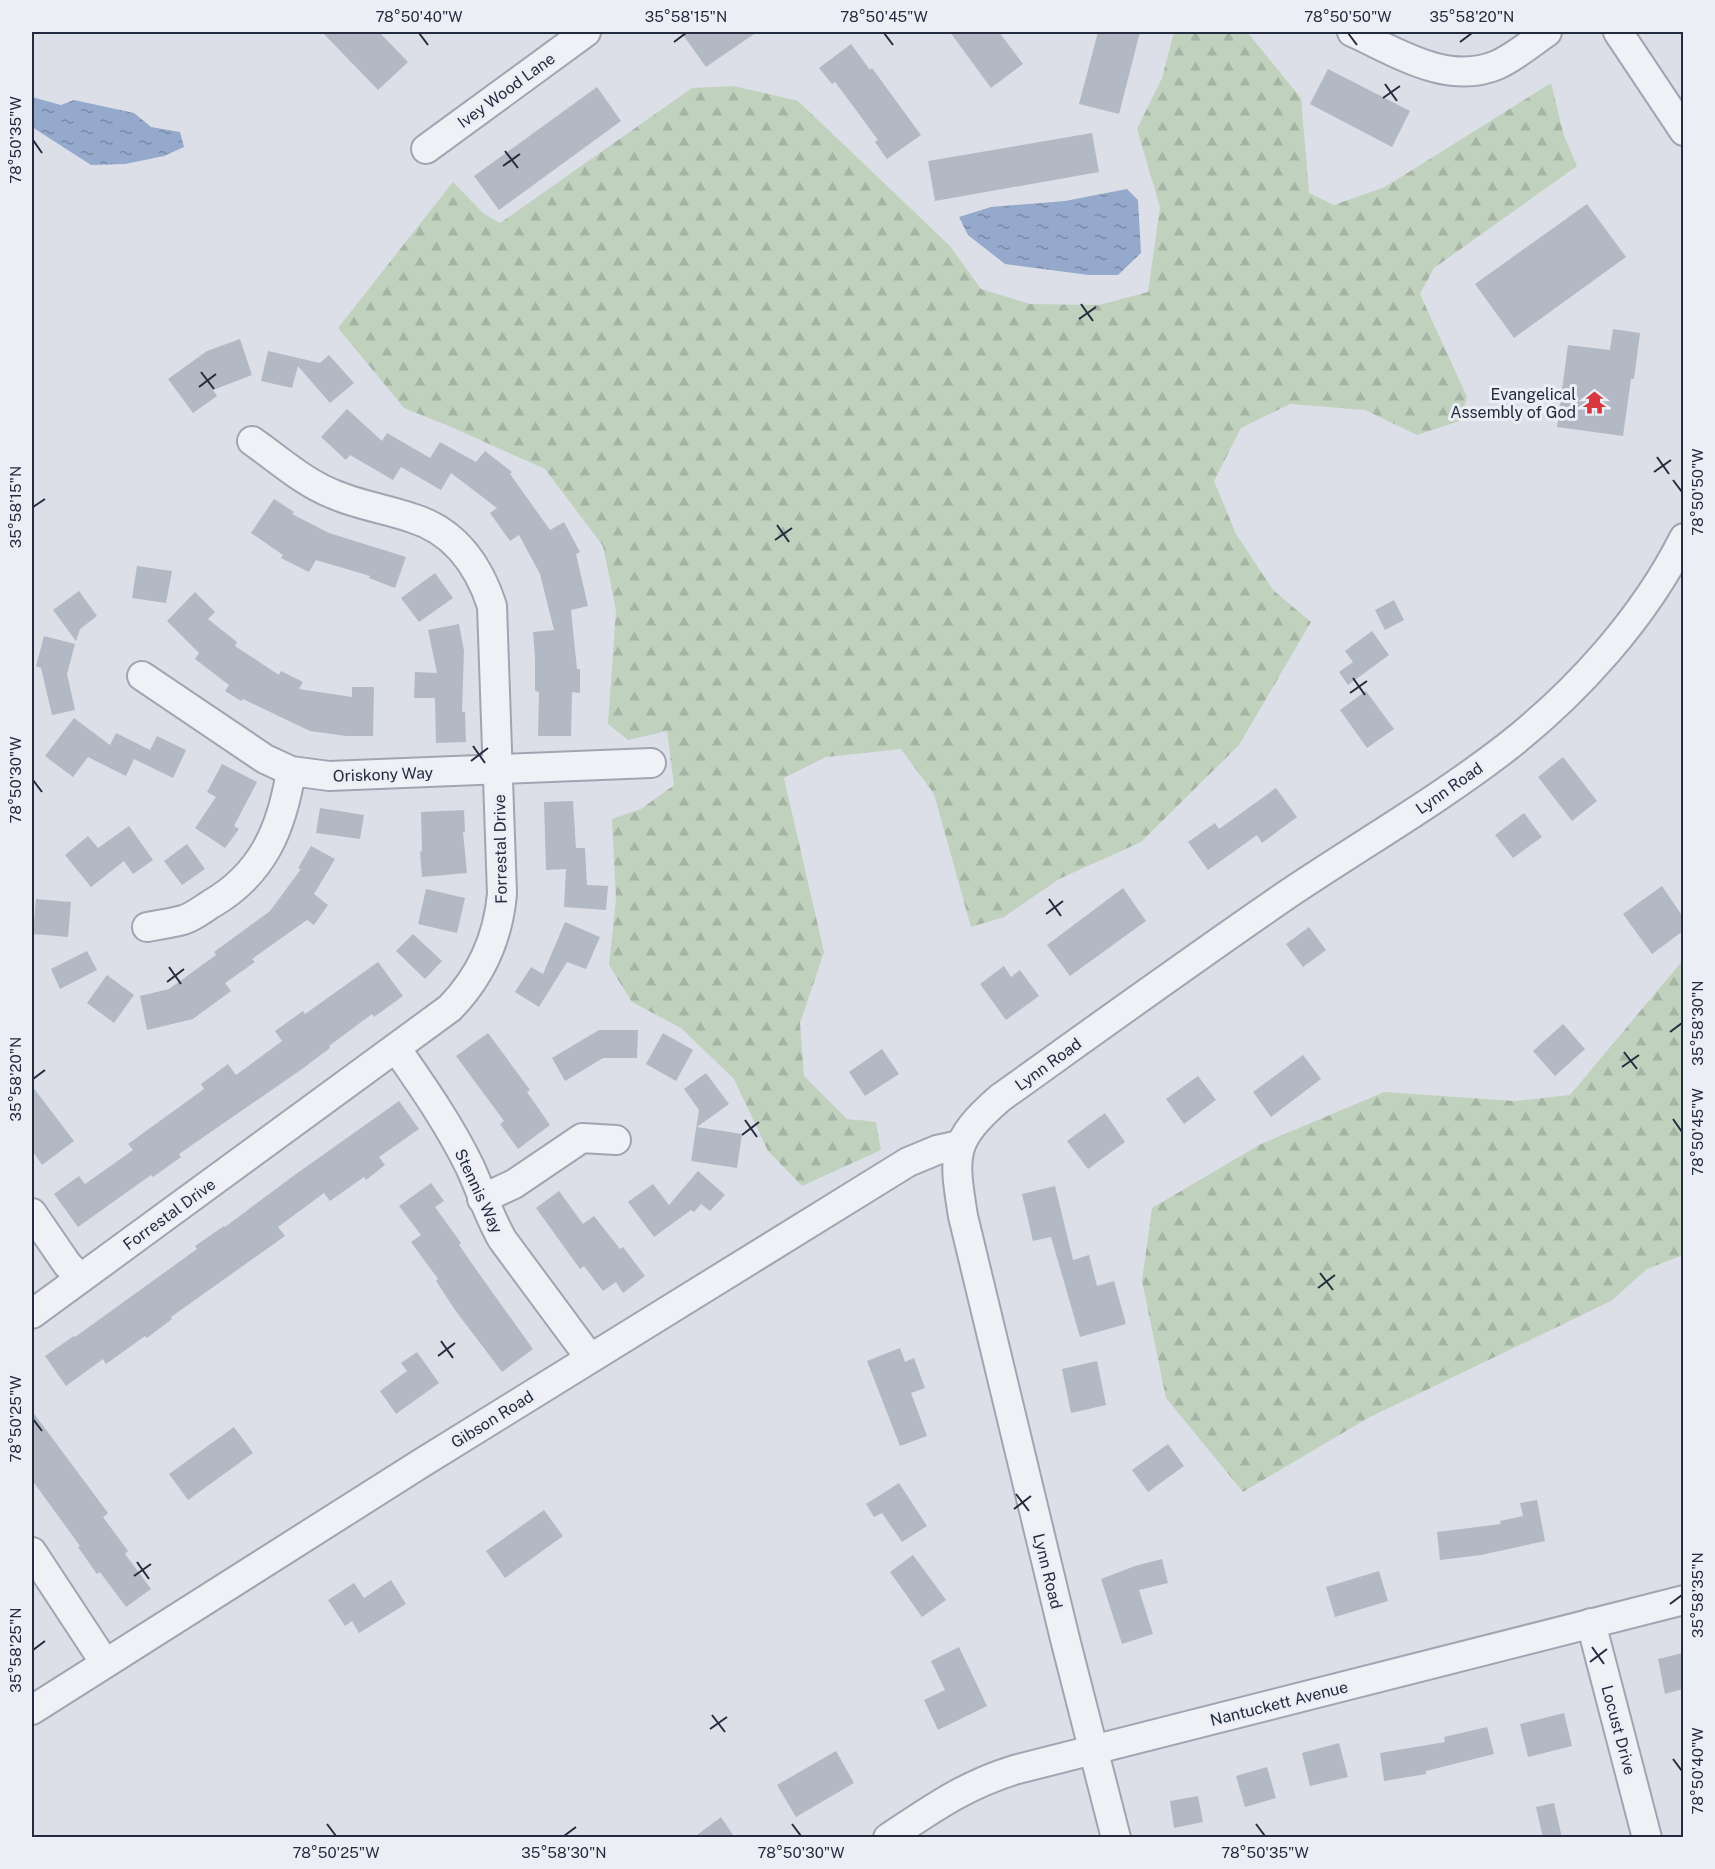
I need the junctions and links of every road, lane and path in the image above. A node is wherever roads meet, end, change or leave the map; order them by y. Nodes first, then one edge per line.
1 (586, 32) edge
2 (1352, 32) edge
3 (1547, 32) edge
4 (1618, 32) edge
5 (1683, 131) edge
6 (426, 149) dead end
7 (252, 441) dead end
8 (1683, 538) edge
9 (142, 676) dead end
10 (651, 763) dead end
11 (498, 769) junction
12 (291, 771) junction
13 (147, 927) dead end
14 (396, 1048) junction
15 (616, 1140) dead end
16 (960, 1145) junction
17 (483, 1199) junction
18 (32, 1213) edge
19 (80, 1278) junction
20 (32, 1314) edge
21 (590, 1358) junction
22 (32, 1552) edge
23 (1683, 1600) edge
24 (1591, 1623) junction
25 (105, 1663) junction
26 (32, 1710) edge
27 (1094, 1750) junction
28 (888, 1838) edge
29 (1116, 1838) edge
30 (1647, 1838) edge

1 - 6 street, Ivey Wood Lane
2 - 3 street
4 - 5 street
7 - 11 street, Forrestal Drive
8 - 16 street, Lynn Road
9 - 12 street, Oriskony Way
10 - 11 street, Oriskony Way
11 - 12 street, Oriskony Way
11 - 14 street, Forrestal Drive
12 - 13 street
14 - 17 street, Stennis Way
14 - 19 street, Forrestal Drive
15 - 17 street
16 - 21 street, Gibson Road
16 - 27 street, Lynn Road
17 - 21 street, Stennis Way
18 - 19 street
19 - 20 street, Forrestal Drive
21 - 25 street, Gibson Road
22 - 25 street
23 - 24 street, Nantuckett Avenue
24 - 27 street, Nantuckett Avenue
24 - 30 street, Locust Drive
25 - 26 street, Gibson Road
27 - 28 street, Nantuckett Avenue
27 - 29 street, Lynn Road

